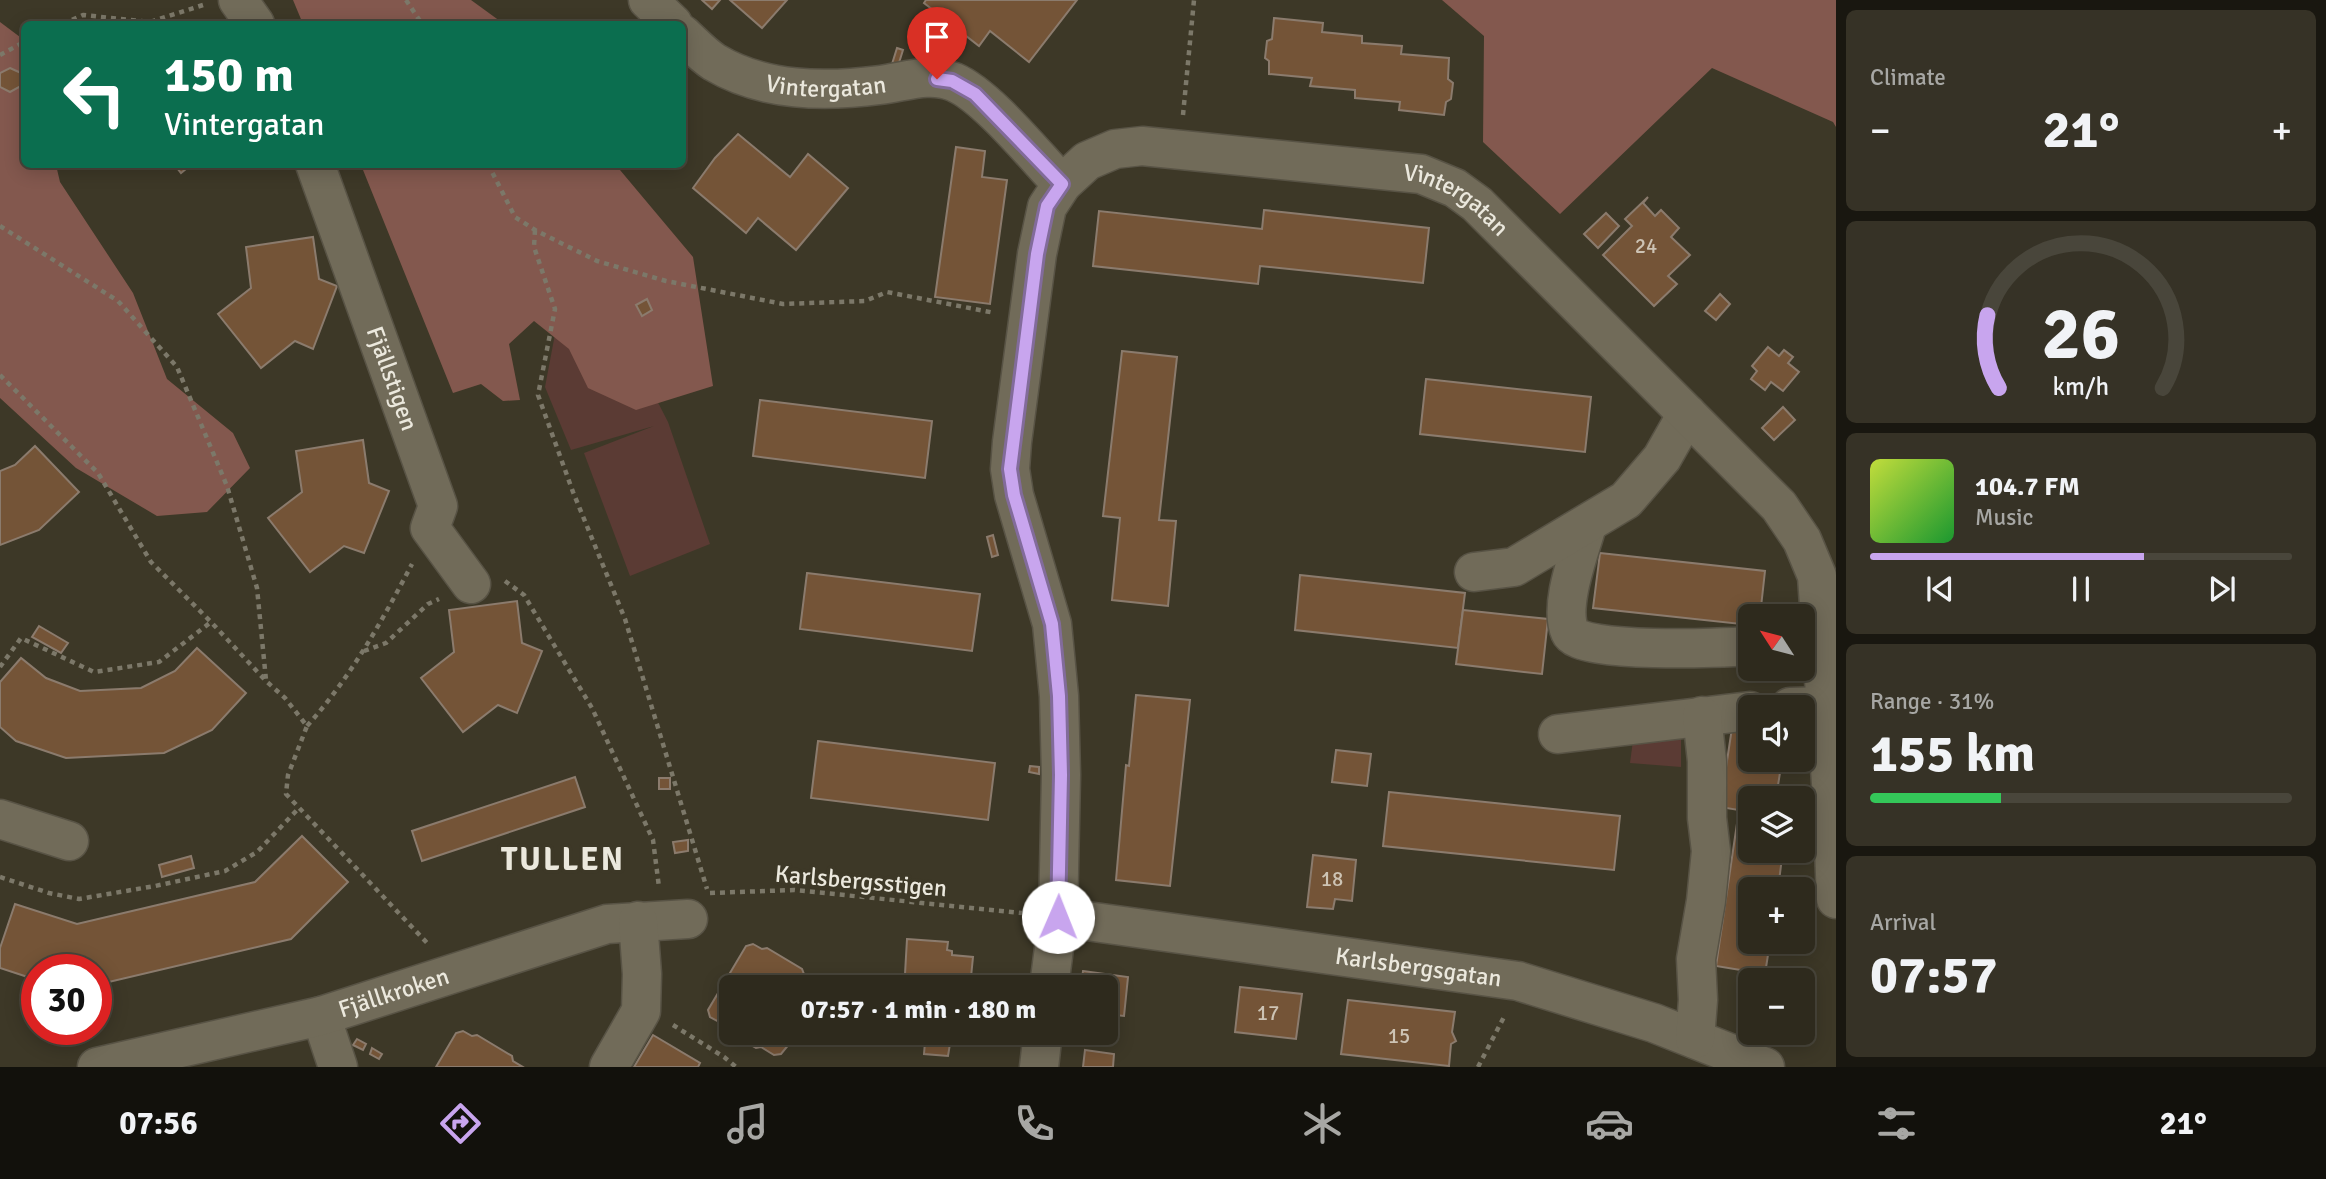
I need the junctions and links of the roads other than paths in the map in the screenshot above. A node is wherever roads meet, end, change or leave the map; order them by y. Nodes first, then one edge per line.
1 (648, 0) edge
2 (223, 2) edge
3 (251, 21) edge
4 (670, 21) edge
5 (686, 37) edge
6 (316, 168) edge
7 (1062, 184) junction
8 (1687, 414) junction
9 (1587, 526) junction
10 (1474, 572) dead end
11 (492, 580) road end
12 (1815, 604) edge
13 (1738, 647) edge
14 (1738, 712) edge
15 (1702, 716) junction
16 (1558, 734) dead end
17 (1815, 755) edge
18 (0, 819) edge
19 (69, 841) dead end
20 (1836, 899) edge
21 (1058, 917) junction
22 (1051, 975) edge
23 (321, 1016) junction
24 (1695, 1039) junction
25 (1042, 1045) edge
26 (97, 1067) edge
27 (338, 1067) edge
28 (609, 1067) edge
29 (1039, 1067) edge
30 (1765, 1067) edge

1 - 4 street
2 - 3 street
5 - 7 street, Vintergatan
6 - 11 street, Fjällstigen
7 - 8 street, Vintergatan
7 - 21 street
8 - 9 street
8 - 12 street, Vintergatan
9 - 10 street
9 - 13 street
14 - 15 street
15 - 16 street
15 - 24 street
17 - 20 street, Vintergatan
18 - 19 street
21 - 22 street
21 - 24 street, Karlsbergsgatan
23 - 26 street, Fjällkroken
23 - 27 street
23 - 28 street, Fjällkroken
24 - 30 street, Karlsbergsgatan
25 - 29 street

